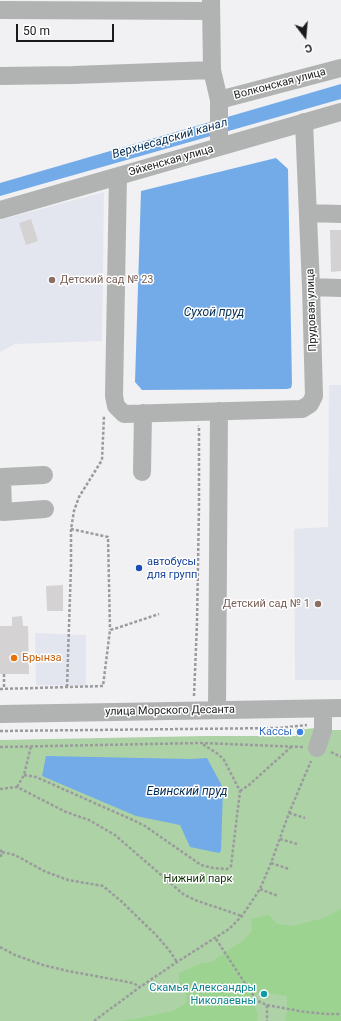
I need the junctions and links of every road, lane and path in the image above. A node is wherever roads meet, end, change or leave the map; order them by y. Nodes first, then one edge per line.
1 (211, 5) edge
2 (0, 10) edge
3 (341, 68) edge
4 (212, 70) junction
5 (0, 76) edge
6 (219, 107) junction
7 (341, 112) edge
8 (304, 122) junction
9 (219, 143) junction
10 (118, 176) junction
11 (0, 210) edge
12 (308, 213) junction
13 (341, 214) edge
14 (311, 287) junction
15 (341, 288) edge
16 (219, 411) junction
17 (143, 413) junction
18 (104, 415) dead end
19 (199, 427) dead end
20 (142, 472) dead end
21 (44, 475) dead end
22 (45, 509) dead end
23 (71, 529) junction
24 (159, 614) dead end
25 (110, 630) junction
26 (4, 674) dead end
27 (67, 687) junction
28 (4, 688) junction
29 (0, 689) edge
30 (341, 708) edge
31 (217, 710) junction
32 (194, 711) junction
33 (0, 714) edge
34 (323, 716) junction
35 (0, 731) edge
36 (201, 742) junction
37 (31, 746) junction
38 (291, 746) junction
39 (0, 747) edge
40 (317, 748) junction
41 (24, 775) junction
42 (17, 787) junction
43 (0, 789) edge
44 (240, 791) junction
45 (289, 813) junction
46 (305, 818) dead end
47 (280, 839) junction
48 (297, 844) dead end
49 (1, 851) edge
50 (0, 859) edge
51 (271, 863) junction
52 (289, 869) dead end
53 (260, 888) junction
54 (278, 896) dead end
55 (242, 916) junction
56 (216, 938) junction
57 (0, 947) edge
58 (176, 962) junction
59 (140, 987) junction
60 (267, 1005) junction
61 (341, 1014) edge
62 (94, 1021) edge
63 (267, 1021) edge

1 - 2 street
1 - 4 street
3 - 6 street, Волконская улица
4 - 5 street
4 - 6 street
6 - 9 street
7 - 8 street, Эйхенская улица
8 - 9 street, Эйхенская улица
8 - 12 street, Прудовая улица
9 - 10 street, Эйхенская улица
10 - 11 street, Эйхенская улица
10 - 17 street, Прудовая улица
12 - 13 street
12 - 14 street, Прудовая улица
14 - 15 street
14 - 16 street, Прудовая улица
16 - 17 street, Прудовая улица
16 - 31 street
17 - 20 street
18 - 23 path
19 - 32 path
21 - 22 street
23 - 25 path
23 - 27 path
24 - 25 path
25 - 27 path
26 - 28 path
27 - 28 path
28 - 29 path
30 - 34 street, улица Морского Десанта
31 - 32 street, улица Морского Десанта
31 - 34 street, улица Морского Десанта
32 - 33 street, улица Морского Десанта
34 - 35 path
34 - 40 street
36 - 37 path
36 - 38 path
36 - 44 path
37 - 39 path
37 - 41 path
38 - 40 path
38 - 44 path
40 - 45 path
41 - 42 path
41 - 44 path
42 - 43 path
42 - 55 path
45 - 46 path
45 - 47 path
47 - 48 path
47 - 51 path
49 - 50 path
49 - 58 path
51 - 52 path
51 - 53 path
53 - 54 path
53 - 55 path
55 - 56 path
56 - 58 path
56 - 60 path
57 - 59 path
58 - 59 path
59 - 62 path
60 - 61 path
60 - 63 path

